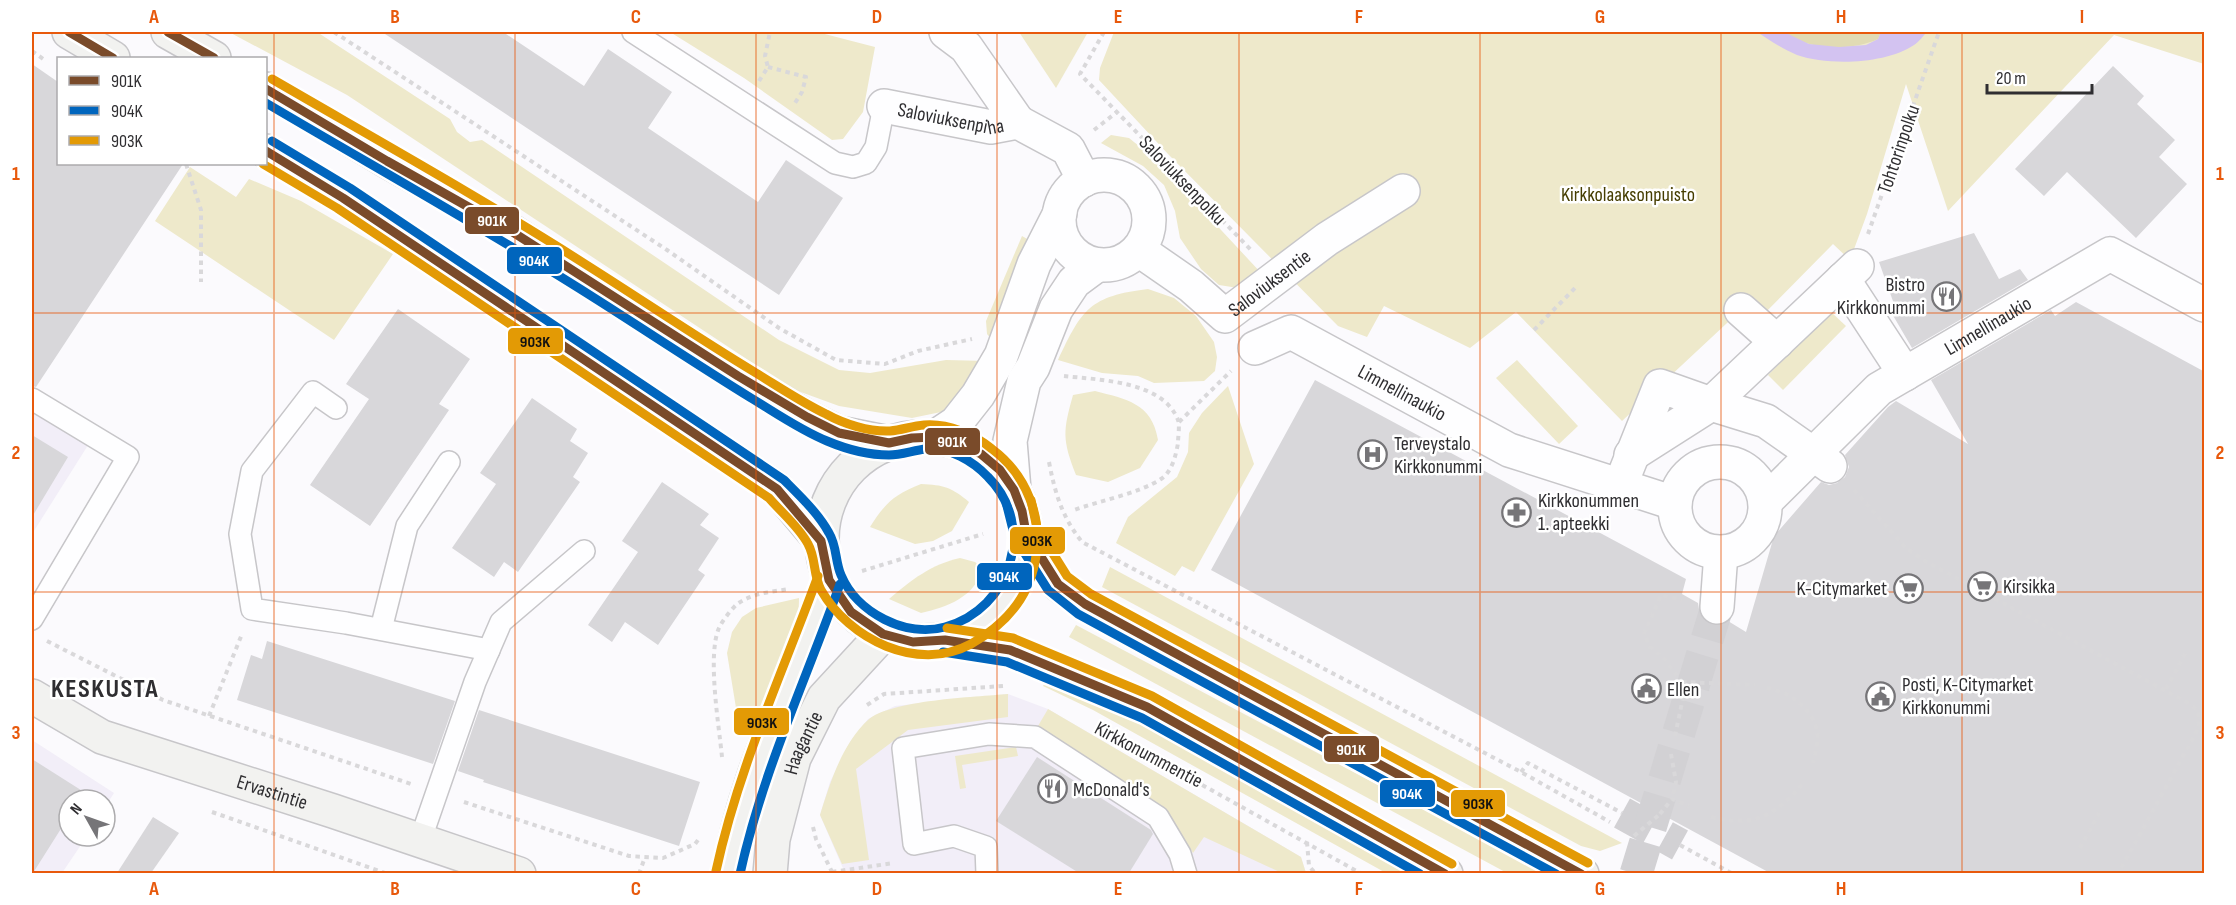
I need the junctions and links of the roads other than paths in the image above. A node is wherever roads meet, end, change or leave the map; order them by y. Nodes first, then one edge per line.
1 (69, 32) edge
2 (168, 32) edge
3 (633, 32) edge
4 (946, 32) edge
5 (111, 57) edge
6 (212, 57) edge
7 (267, 90) edge
8 (884, 106) joint
9 (1018, 122) junction
10 (267, 152) edge
11 (1084, 180) junction
12 (1403, 191) dead end
13 (1060, 213) junction
14 (1139, 250) junction
15 (1097, 265) junction
16 (2205, 305) edge
17 (1741, 310) dead end
18 (1777, 342) junction
19 (1256, 348) road end
20 (1905, 374) junction
21 (32, 399) edge
22 (1711, 404) junction
23 (336, 408) dead end
24 (935, 437) junction
25 (889, 443) junction
26 (1631, 455) junction
27 (1823, 460) junction
28 (449, 462) dead end
29 (1620, 486) junction
30 (1014, 490) junction
31 (1766, 501) junction
32 (1674, 503) junction
33 (1026, 533) junction
34 (821, 541) junction
35 (584, 551) dead end
36 (1721, 553) junction
37 (829, 580) junction
38 (1702, 605) tunnel mouth
39 (32, 619) edge
40 (381, 629) junction
41 (883, 634) junction
42 (945, 640) junction
43 (489, 650) junction
44 (32, 696) edge
45 (420, 842) junction
46 (519, 873) edge
47 (728, 873) edge
48 (770, 873) edge
49 (987, 873) edge
50 (1186, 873) edge
51 (1446, 873) edge
52 (1582, 873) edge

1 - 5 main road
2 - 6 main road
3 - 8 lane
4 - 9 street, Saloviuksenpiha
7 - 25 main road
8 - 9 street, Saloviuksenpiha
9 - 11 street, Saloviuksenpiha
10 - 34 main road
11 - 13 street
11 - 14 street
12 - 14 street, Saloviuksentie
13 - 15 street
13 - 24 street
14 - 15 street
15 - 30 street
16 - 20 street, Limnellinaukio
17 - 18 street
18 - 20 street
18 - 22 street
19 - 29 street, Limnellinaukio
20 - 27 street, Limnellinaukio
21 - 39 lane
22 - 26 street
22 - 26 street
22 - 27 street
23 - 40 lane
24 - 25 main road
24 - 30 main road
25 - 34 main road
26 - 29 street
27 - 31 street, Limnellinaukio
28 - 40 lane
29 - 32 street, Limnellinaukio
30 - 33 main road
31 - 32 street
31 - 36 street
32 - 36 street
33 - 42 main road
33 - 52 main road
34 - 37 main road
35 - 43 lane
36 - 38 street
37 - 41 main road
37 - 47 main road, Haagantie
40 - 43 lane
41 - 42 main road
41 - 48 main road, Haagantie
42 - 51 main road, Kirkkonummentie
43 - 45 lane
44 - 45 main road, Ervastintie
45 - 46 main road, Ervastintie
49 - 50 lane

